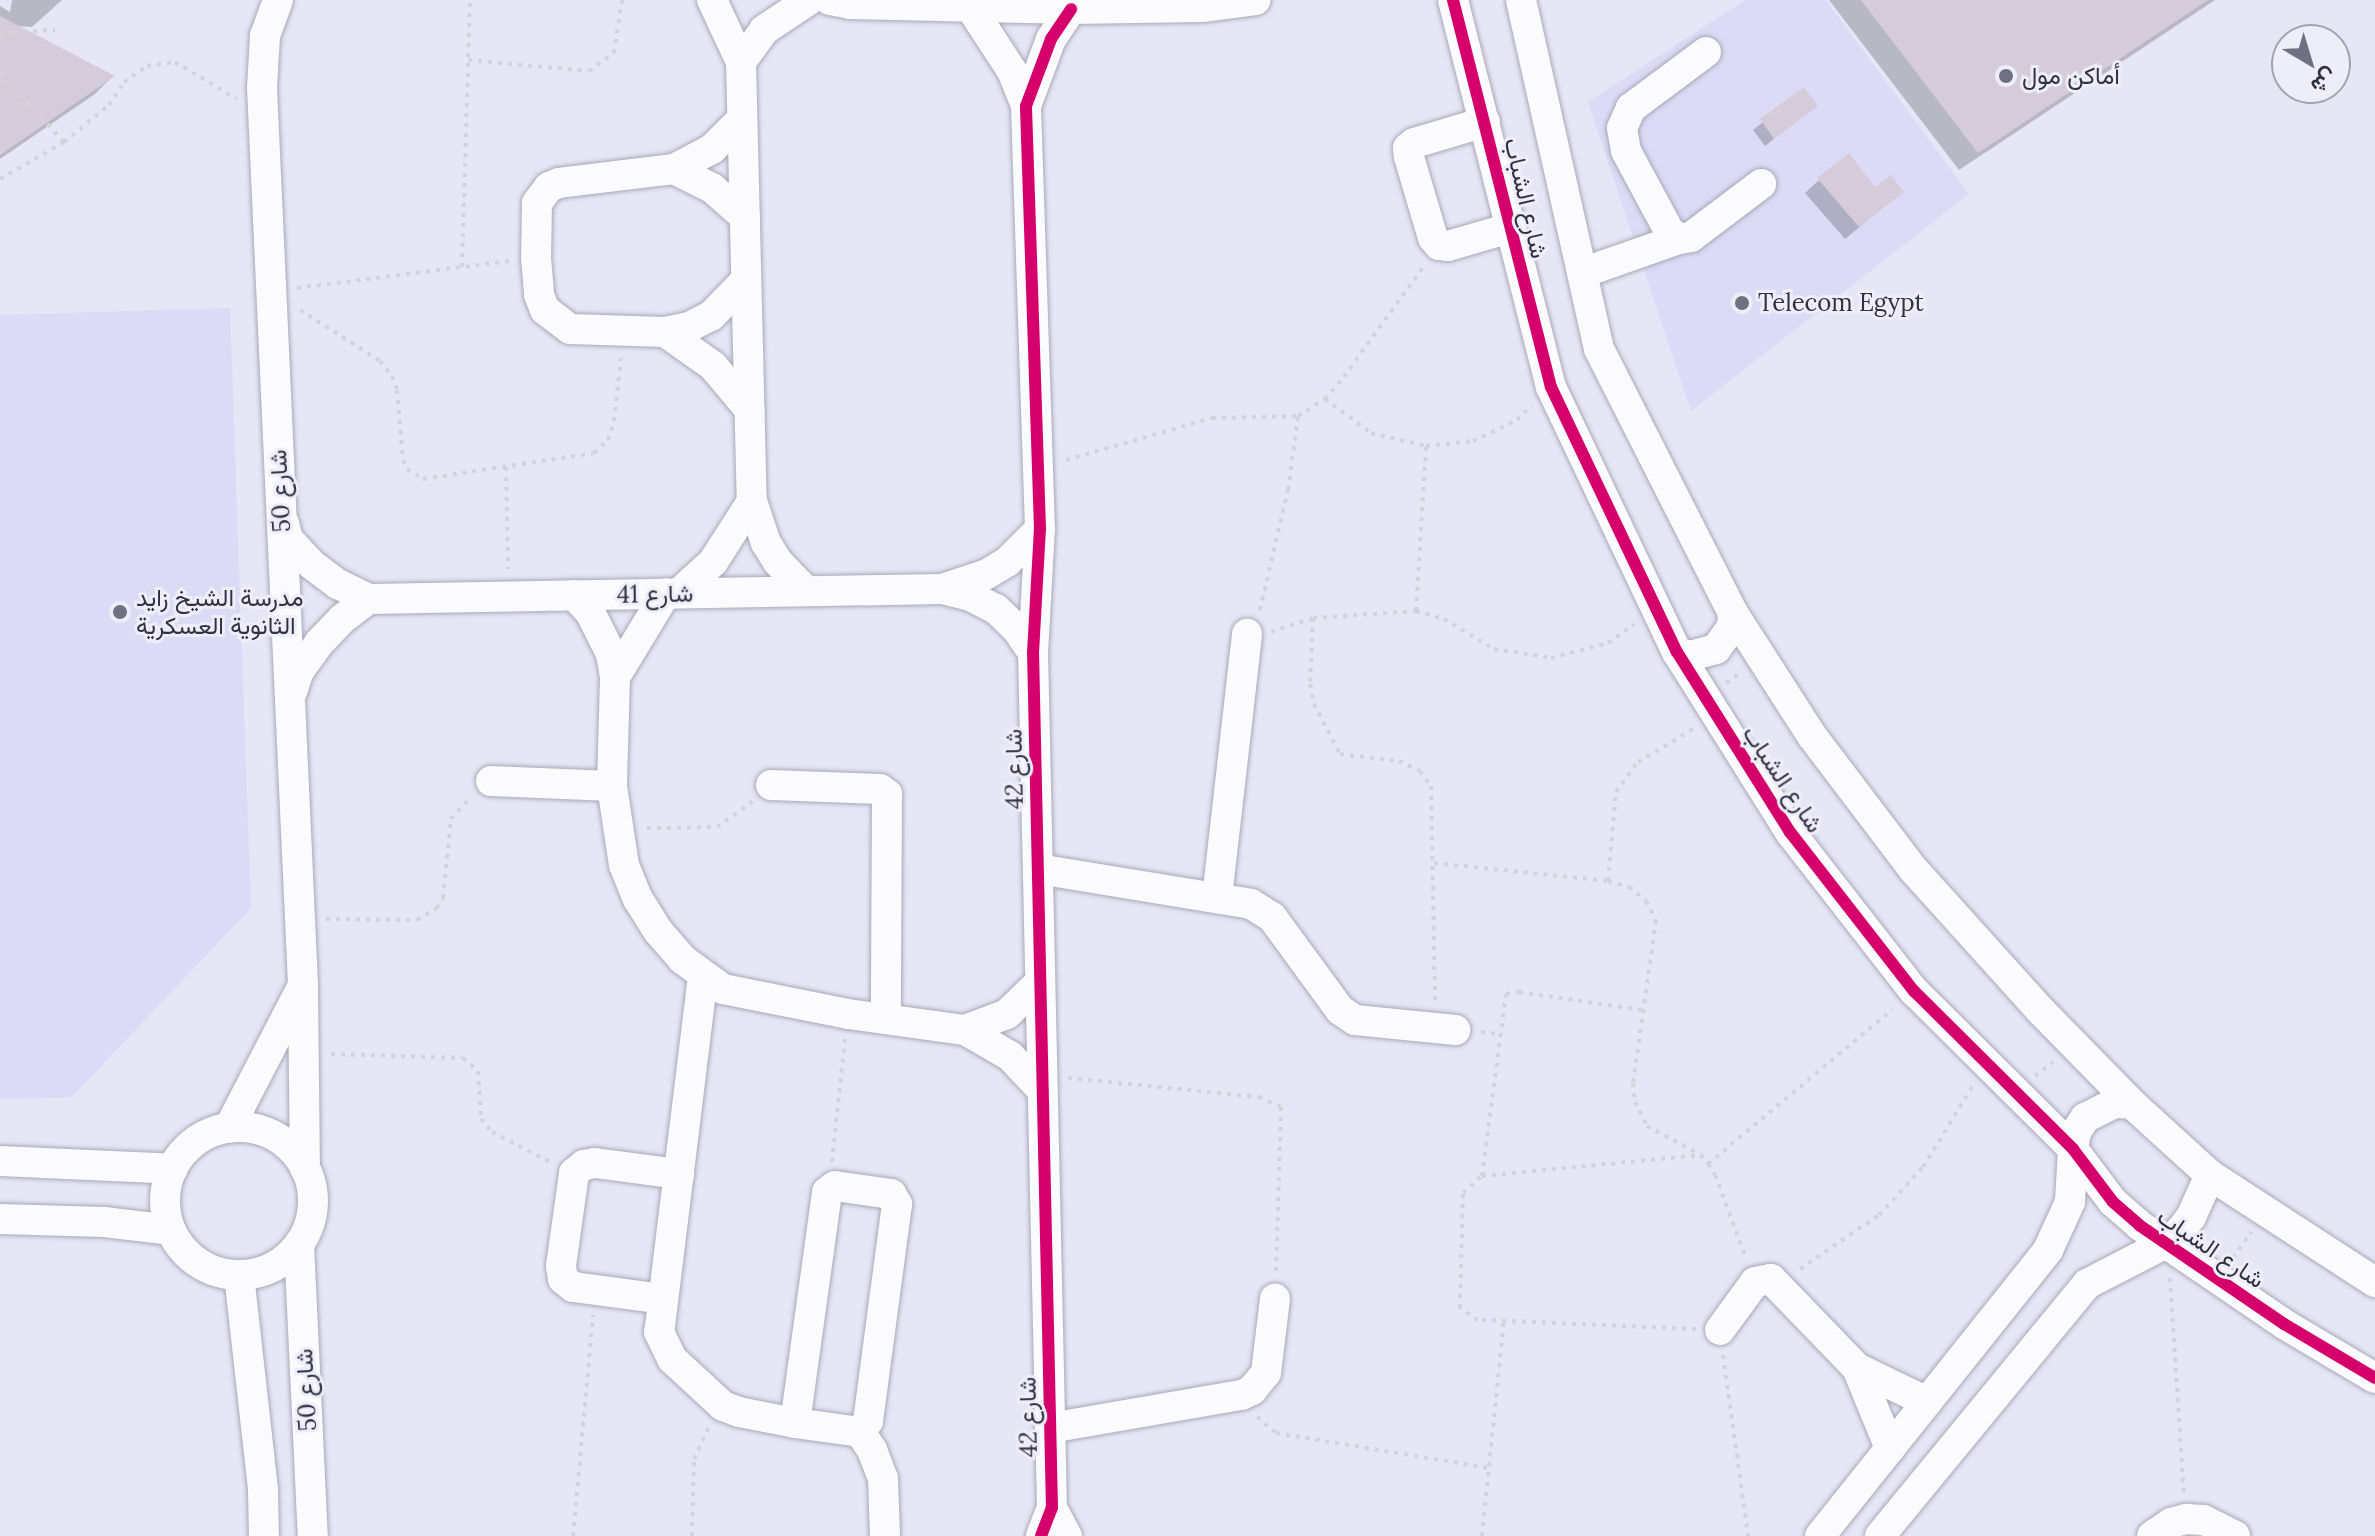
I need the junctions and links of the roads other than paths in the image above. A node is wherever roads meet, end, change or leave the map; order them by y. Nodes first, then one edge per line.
1 (278, 0) edge
2 (712, 0) edge
3 (809, 0) edge
4 (830, 0) edge
5 (1256, 0) edge
6 (1427, 0) edge
7 (1453, 0) edge
8 (1521, 0) edge
9 (971, 8) junction
10 (1071, 9) junction
11 (1463, 35) junction
12 (1706, 52) dead end
13 (741, 62) junction
14 (1026, 106) junction
15 (742, 119) junction
16 (1485, 122) junction
17 (674, 169) junction
18 (1761, 184) dead end
19 (745, 217) junction
20 (1510, 228) junction
21 (1679, 239) junction
22 (1582, 273) junction
23 (746, 280) junction
24 (665, 332) junction
25 (750, 410) junction
26 (752, 501) junction
27 (281, 510) junction
28 (1040, 529) junction
29 (942, 589) junction
30 (806, 591) junction
31 (672, 593) junction
32 (574, 595) junction
33 (369, 599) junction
34 (1733, 613) junction
35 (1246, 637) road end
36 (1677, 652) junction
37 (1033, 653) junction
38 (615, 677) junction
39 (289, 701) junction
40 (491, 781) road end
41 (771, 785) road end
42 (612, 786) junction
43 (1038, 869) junction
44 (1217, 898) junction
45 (703, 976) junction
46 (1040, 982) junction
47 (303, 985) junction
48 (886, 1019) junction
49 (1446, 1029) road end
50 (965, 1030) junction
51 (1042, 1082) junction
52 (2132, 1104) junction
53 (229, 1128) junction
54 (2073, 1149) junction
55 (0, 1161) edge
56 (305, 1168) junction
57 (173, 1169) junction
58 (679, 1174) junction
59 (2210, 1175) junction
60 (0, 1219) edge
61 (171, 1230) junction
62 (2168, 1242) junction
63 (299, 1244) junction
64 (2048, 1250) junction
65 (239, 1275) junction
66 (2375, 1282) edge
67 (2087, 1284) junction
68 (663, 1299) junction
69 (1275, 1299) road end
70 (1720, 1330) road end
71 (1857, 1368) junction
72 (2375, 1378) edge
73 (1927, 1402) junction
74 (795, 1423) junction
75 (1050, 1428) junction
76 (860, 1432) junction
77 (1890, 1448) junction
78 (1052, 1508) junction
79 (264, 1536) edge
80 (313, 1536) edge
81 (885, 1536) edge
82 (1041, 1536) edge
83 (1067, 1536) edge
84 (1820, 1536) edge
85 (1880, 1536) edge
86 (2152, 1536) edge
87 (2235, 1536) edge

1 - 27 street, شارع 50
2 - 13 street
3 - 13 street
4 - 9 street
5 - 10 street
6 - 11 street
7 - 11 street, شارع الشباب
8 - 22 street, شارع الشباب
9 - 10 street
9 - 14 street, شارع 42
10 - 14 street, شارع 42
11 - 16 street, شارع الشباب
12 - 21 street
13 - 15 street
14 - 28 street, شارع 42
15 - 17 street
15 - 19 street
16 - 20 street, شارع الشباب
16 - 20 street
17 - 19 street
17 - 24 street
18 - 21 street
19 - 23 street
20 - 36 street, شارع الشباب
21 - 22 street
22 - 34 street, شارع الشباب
23 - 24 street
23 - 25 street
24 - 25 street
25 - 26 street
26 - 30 street
26 - 31 street
27 - 33 street, شارع 41
27 - 39 street, شارع 50
28 - 29 street, شارع 41
28 - 37 street, شارع 42
29 - 30 street, شارع 41
29 - 37 street, شارع 41
30 - 31 street, شارع 41
31 - 32 street, شارع 41
31 - 38 street
32 - 33 street, شارع 41
32 - 38 street
33 - 39 street
34 - 36 street
34 - 52 street, شارع الشباب
35 - 44 street
36 - 54 street, شارع الشباب
37 - 43 street, شارع 42
38 - 42 street
39 - 47 street, شارع 50
40 - 42 street
41 - 48 street
42 - 45 street
43 - 44 street
43 - 46 street, شارع 42
44 - 49 street
45 - 48 street
45 - 58 street
46 - 50 street
46 - 51 street, شارع 42
47 - 53 street
47 - 56 street, شارع 50
48 - 50 street
50 - 51 street
51 - 75 street, شارع 42
52 - 54 street
52 - 59 street, شارع الشباب
53 - 56 street
53 - 57 street
54 - 62 street, شارع الشباب
54 - 64 street
55 - 57 street
56 - 63 street
57 - 61 street
58 - 68 street
58 - 68 street
59 - 62 street
59 - 66 street, شارع الشباب
60 - 61 street
61 - 65 street
62 - 67 street
62 - 72 street, شارع الشباب
63 - 65 street
63 - 80 street, شارع 50
64 - 67 street
64 - 73 street
65 - 79 street
67 - 85 street
68 - 74 street
69 - 75 street
70 - 71 street
71 - 73 street
71 - 77 street
73 - 77 street
74 - 76 street
74 - 76 street
75 - 78 street, شارع 42
76 - 81 street
77 - 84 street
78 - 82 street, شارع 42
78 - 83 street, شارع 42
86 - 87 street

